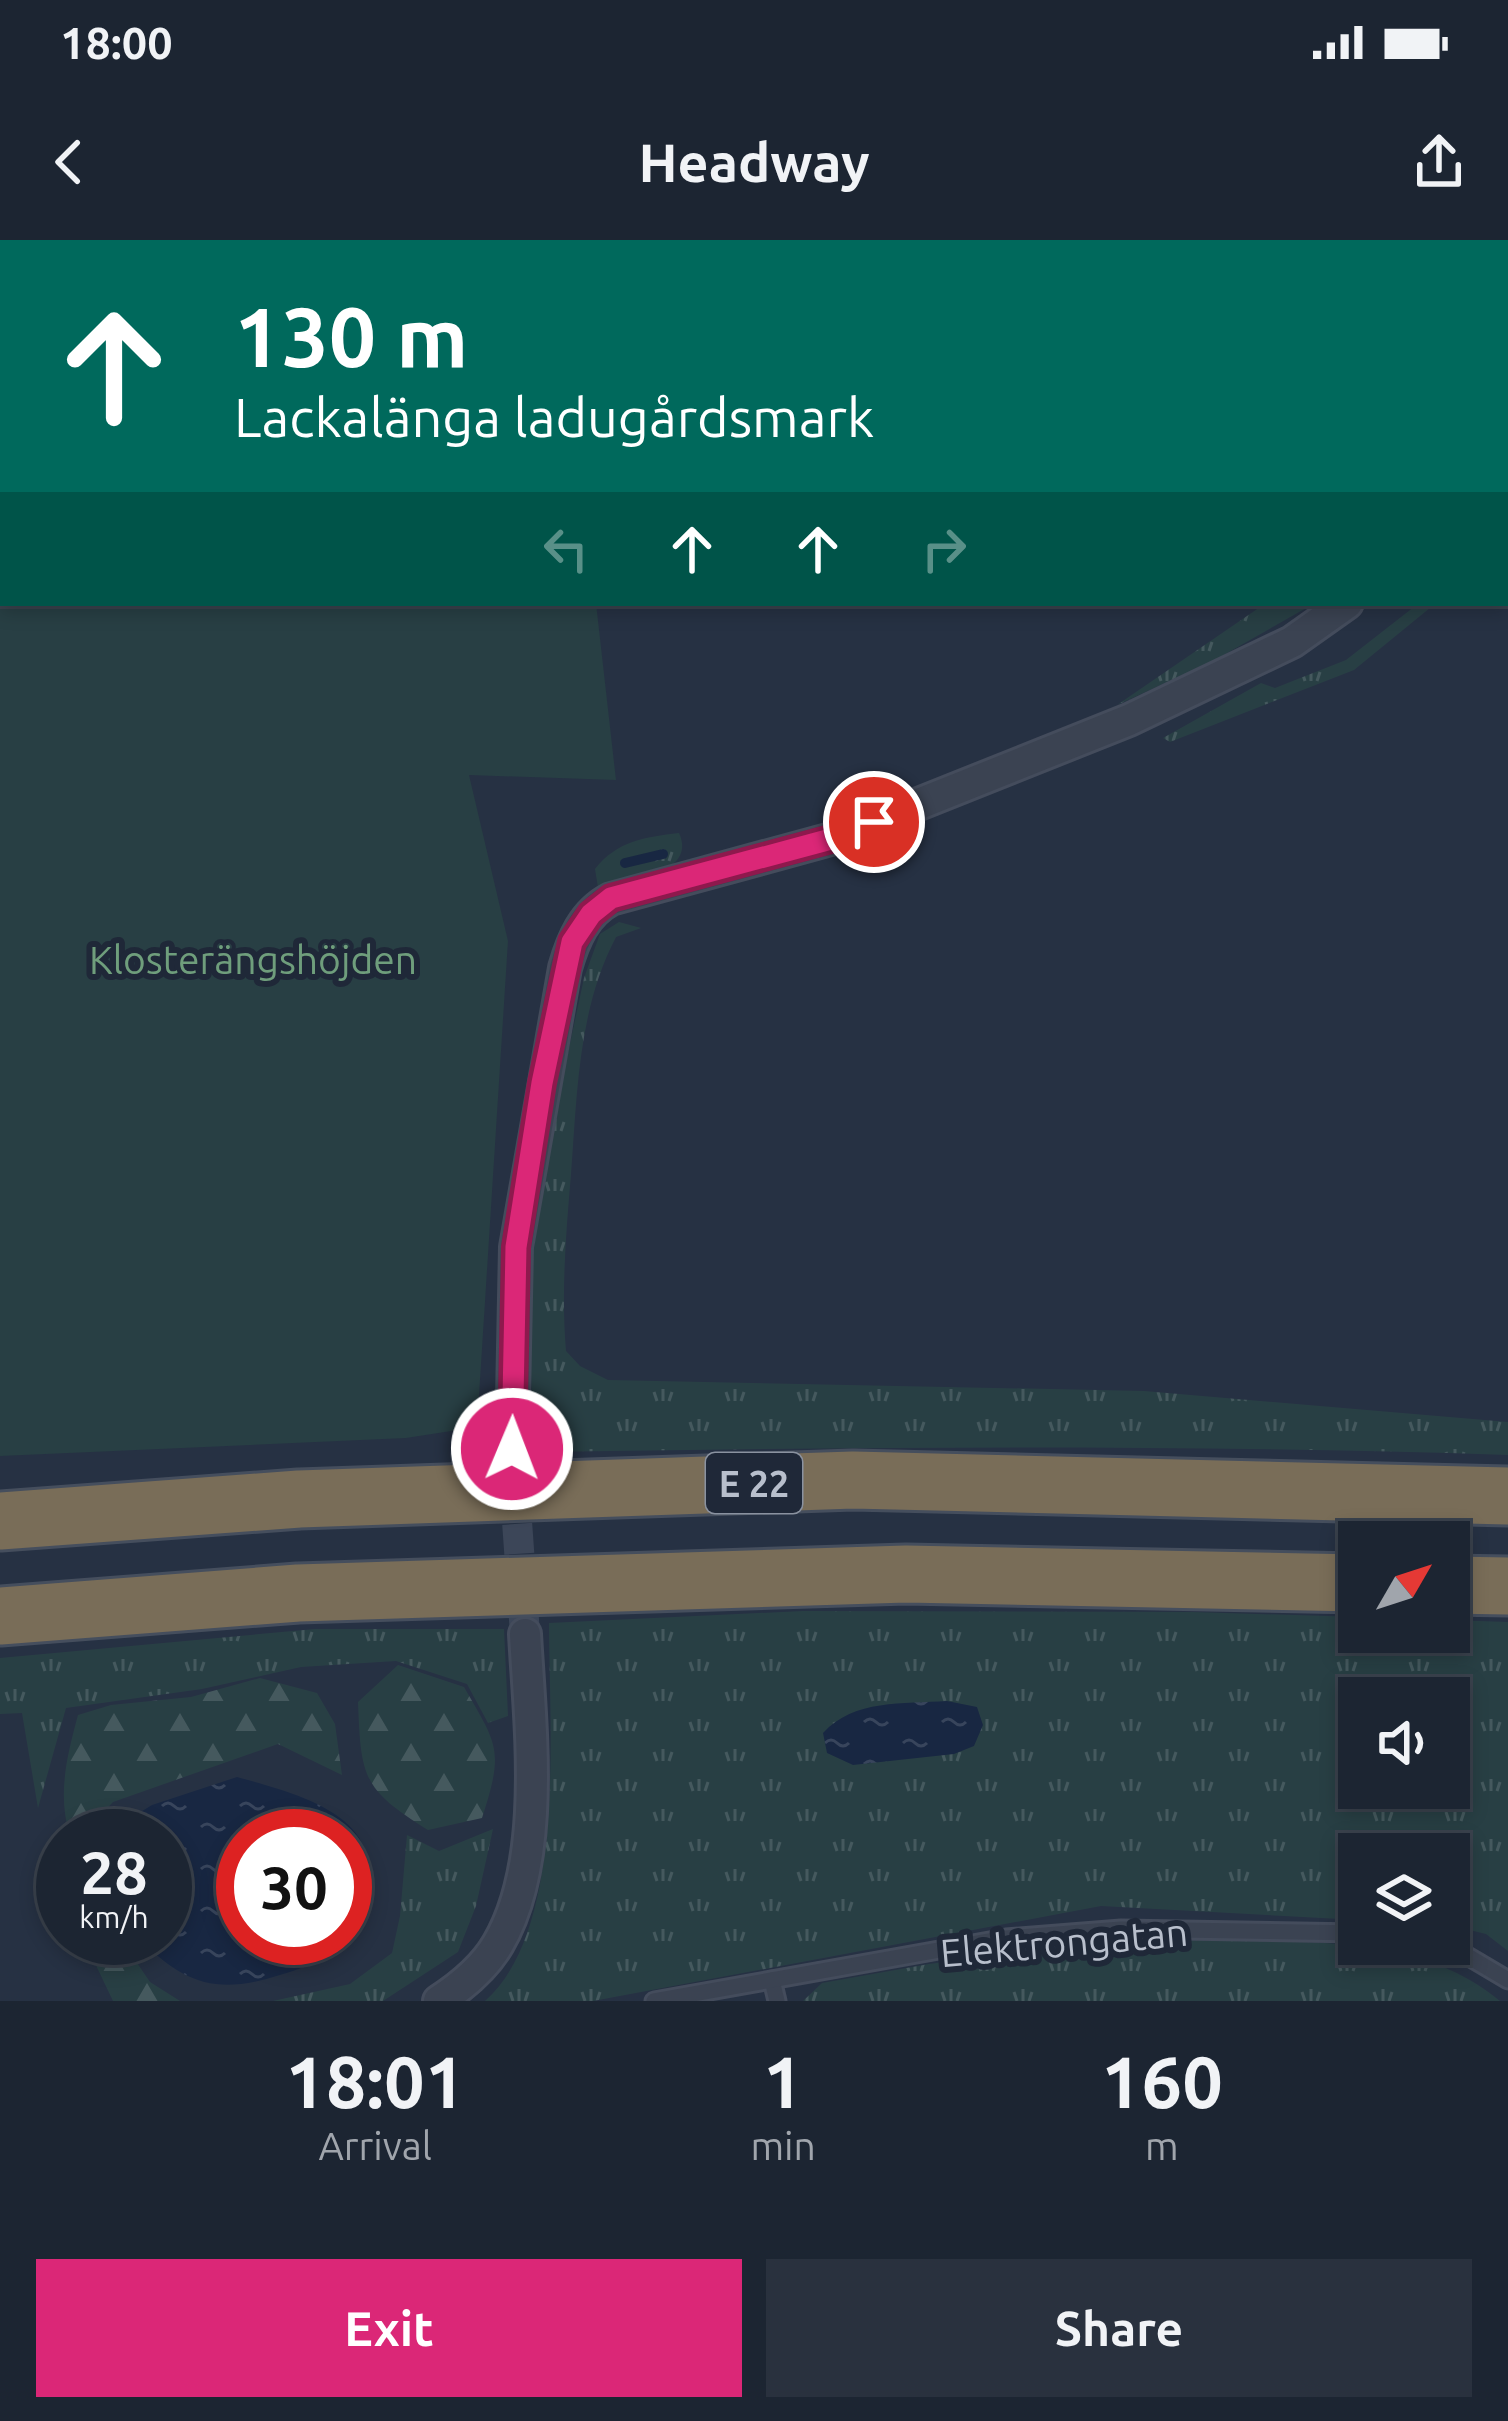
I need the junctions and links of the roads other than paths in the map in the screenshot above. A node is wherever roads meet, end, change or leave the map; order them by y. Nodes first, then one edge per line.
1 (1343, 606) edge
2 (512, 1449) tunnel mouth
3 (1508, 1496) edge
4 (0, 1521) edge
5 (1338, 1583) edge
6 (1470, 1585) edge
7 (1508, 1586) edge
8 (0, 1616) edge
9 (525, 1634) tunnel mouth
10 (1338, 1933) edge
11 (1470, 1957) edge
12 (772, 1980) junction
13 (1508, 1980) edge
14 (439, 2001) edge
15 (654, 2001) edge
16 (776, 2001) edge

1 - 2 street
3 - 4 highway, E 22
5 - 8 highway
6 - 7 highway
9 - 14 street
10 - 12 lane, Elektrongatan
11 - 13 lane
12 - 15 lane, Elektrongatan
12 - 16 lane

